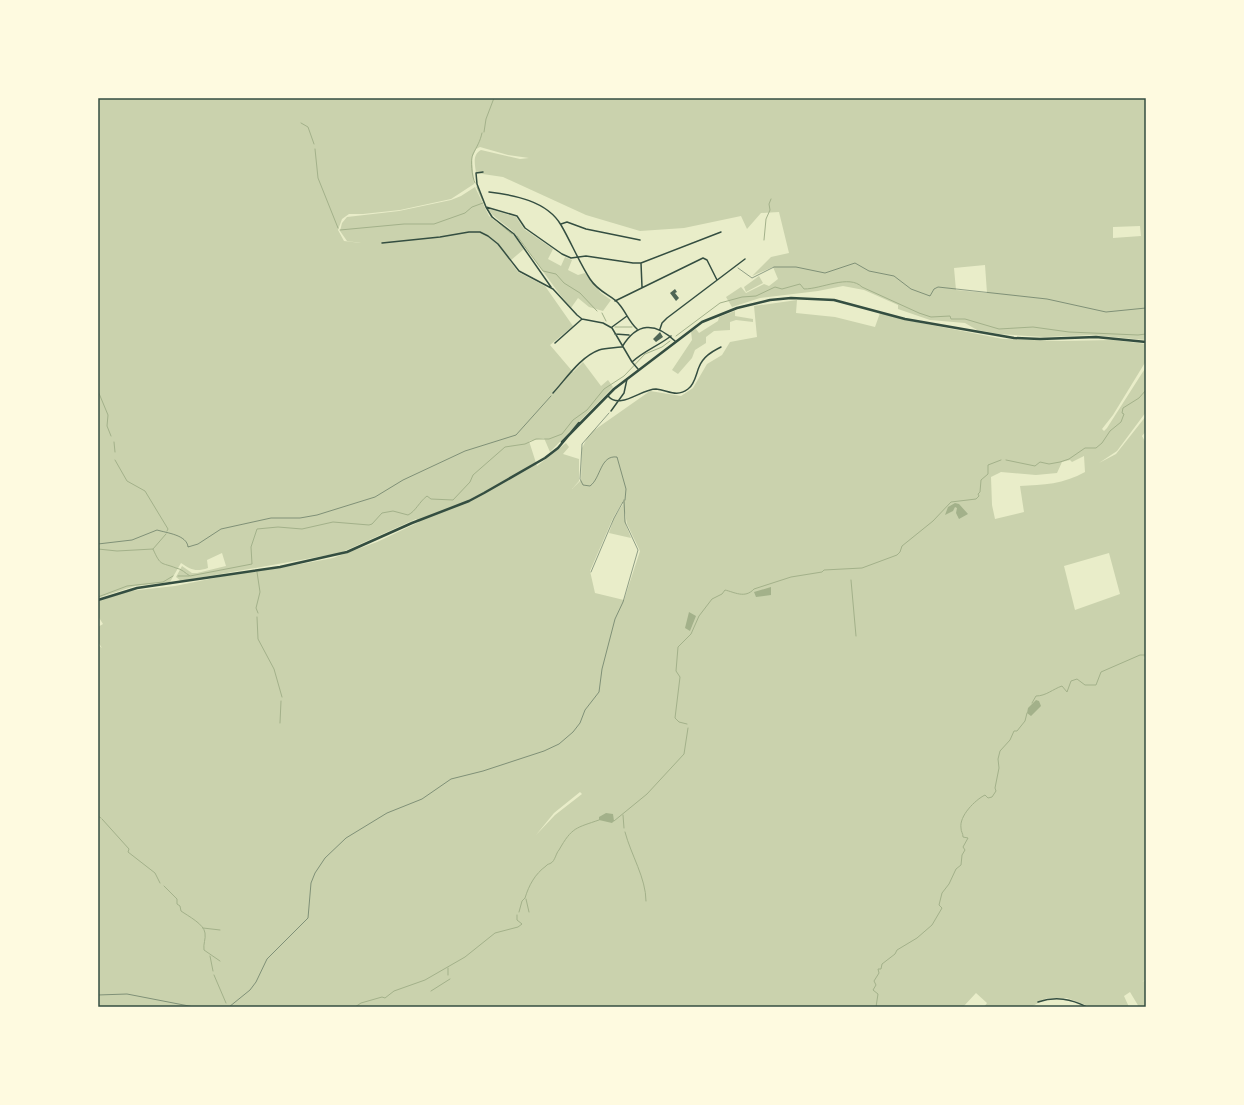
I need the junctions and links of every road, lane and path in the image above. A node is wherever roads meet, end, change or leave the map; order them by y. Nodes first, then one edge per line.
1 (483, 172) dead end
2 (489, 192) dead end
3 (486, 207) junction
4 (561, 224) junction
5 (721, 232) dead end
6 (640, 240) dead end
7 (382, 243) dead end
8 (578, 257) junction
9 (746, 259) dead end
10 (641, 263) junction
11 (736, 266) junction
12 (717, 280) junction
13 (642, 287) junction
14 (553, 289) junction
15 (615, 301) junction
16 (1146, 308) edge
17 (627, 316) junction
18 (582, 319) junction
19 (612, 328) junction
20 (637, 329) junction
21 (660, 329) junction
22 (615, 334) junction
23 (629, 335) junction
24 (670, 336) junction
25 (676, 341) junction
26 (1146, 342) edge
27 (555, 343) dead end
28 (622, 347) junction
29 (721, 347) dead end
30 (633, 363) junction
31 (637, 368) junction
32 (627, 378) junction
33 (553, 394) joint
34 (607, 395) junction
35 (619, 402) junction
36 (611, 411) joint
37 (624, 500) junction
38 (98, 544) edge
39 (591, 572) dead end
40 (98, 600) edge
41 (98, 995) edge
42 (1038, 1002) dead end
43 (194, 1007) edge
44 (229, 1007) edge
45 (1087, 1007) edge

1 - 3 street
2 - 4 street
3 - 8 street
3 - 14 street
4 - 6 street
4 - 8 street
5 - 10 street
7 - 14 street
8 - 10 street
8 - 15 street
9 - 11 street
10 - 13 street
11 - 12 street
11 - 16 path
12 - 13 street
12 - 21 street
13 - 15 street
14 - 18 street
15 - 17 street
17 - 19 street
17 - 20 street
18 - 19 street
18 - 27 street
19 - 22 street
20 - 21 street
20 - 23 street
21 - 24 street
22 - 23 street
22 - 28 street
23 - 28 street
24 - 25 street
24 - 30 street
25 - 26 main road
25 - 31 main road
28 - 30 street
28 - 33 street
29 - 35 street
30 - 31 street
31 - 32 main road
32 - 34 main road
32 - 35 street
33 - 38 path
34 - 35 street
34 - 40 main road
35 - 36 street
36 - 37 path
37 - 39 path
37 - 44 path
41 - 43 path
42 - 45 street

